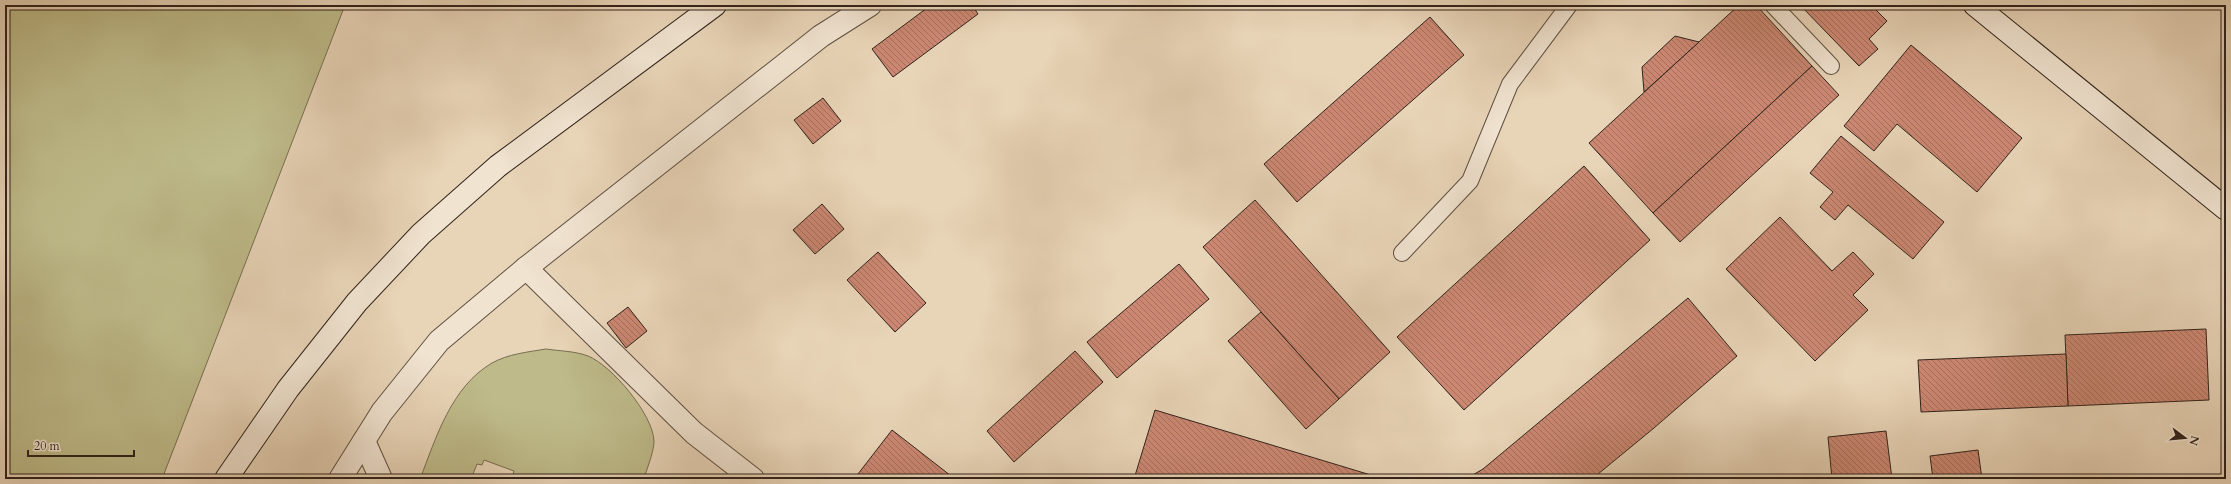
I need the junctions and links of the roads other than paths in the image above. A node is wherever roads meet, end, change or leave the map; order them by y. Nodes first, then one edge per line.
1 (715, 5) edge
2 (870, 5) edge
3 (1569, 5) edge
4 (1773, 5) edge
5 (1975, 5) edge
6 (1831, 66) dead end
7 (2226, 209) edge
8 (1402, 253) dead end
9 (526, 268) junction
10 (364, 441) junction
11 (226, 479) edge
12 (340, 479) edge
13 (382, 479) edge
14 (753, 479) edge

1 - 11 street
2 - 9 street
3 - 8 lane
4 - 6 lane
5 - 7 street
9 - 10 street
9 - 14 street
10 - 12 street
10 - 13 street

